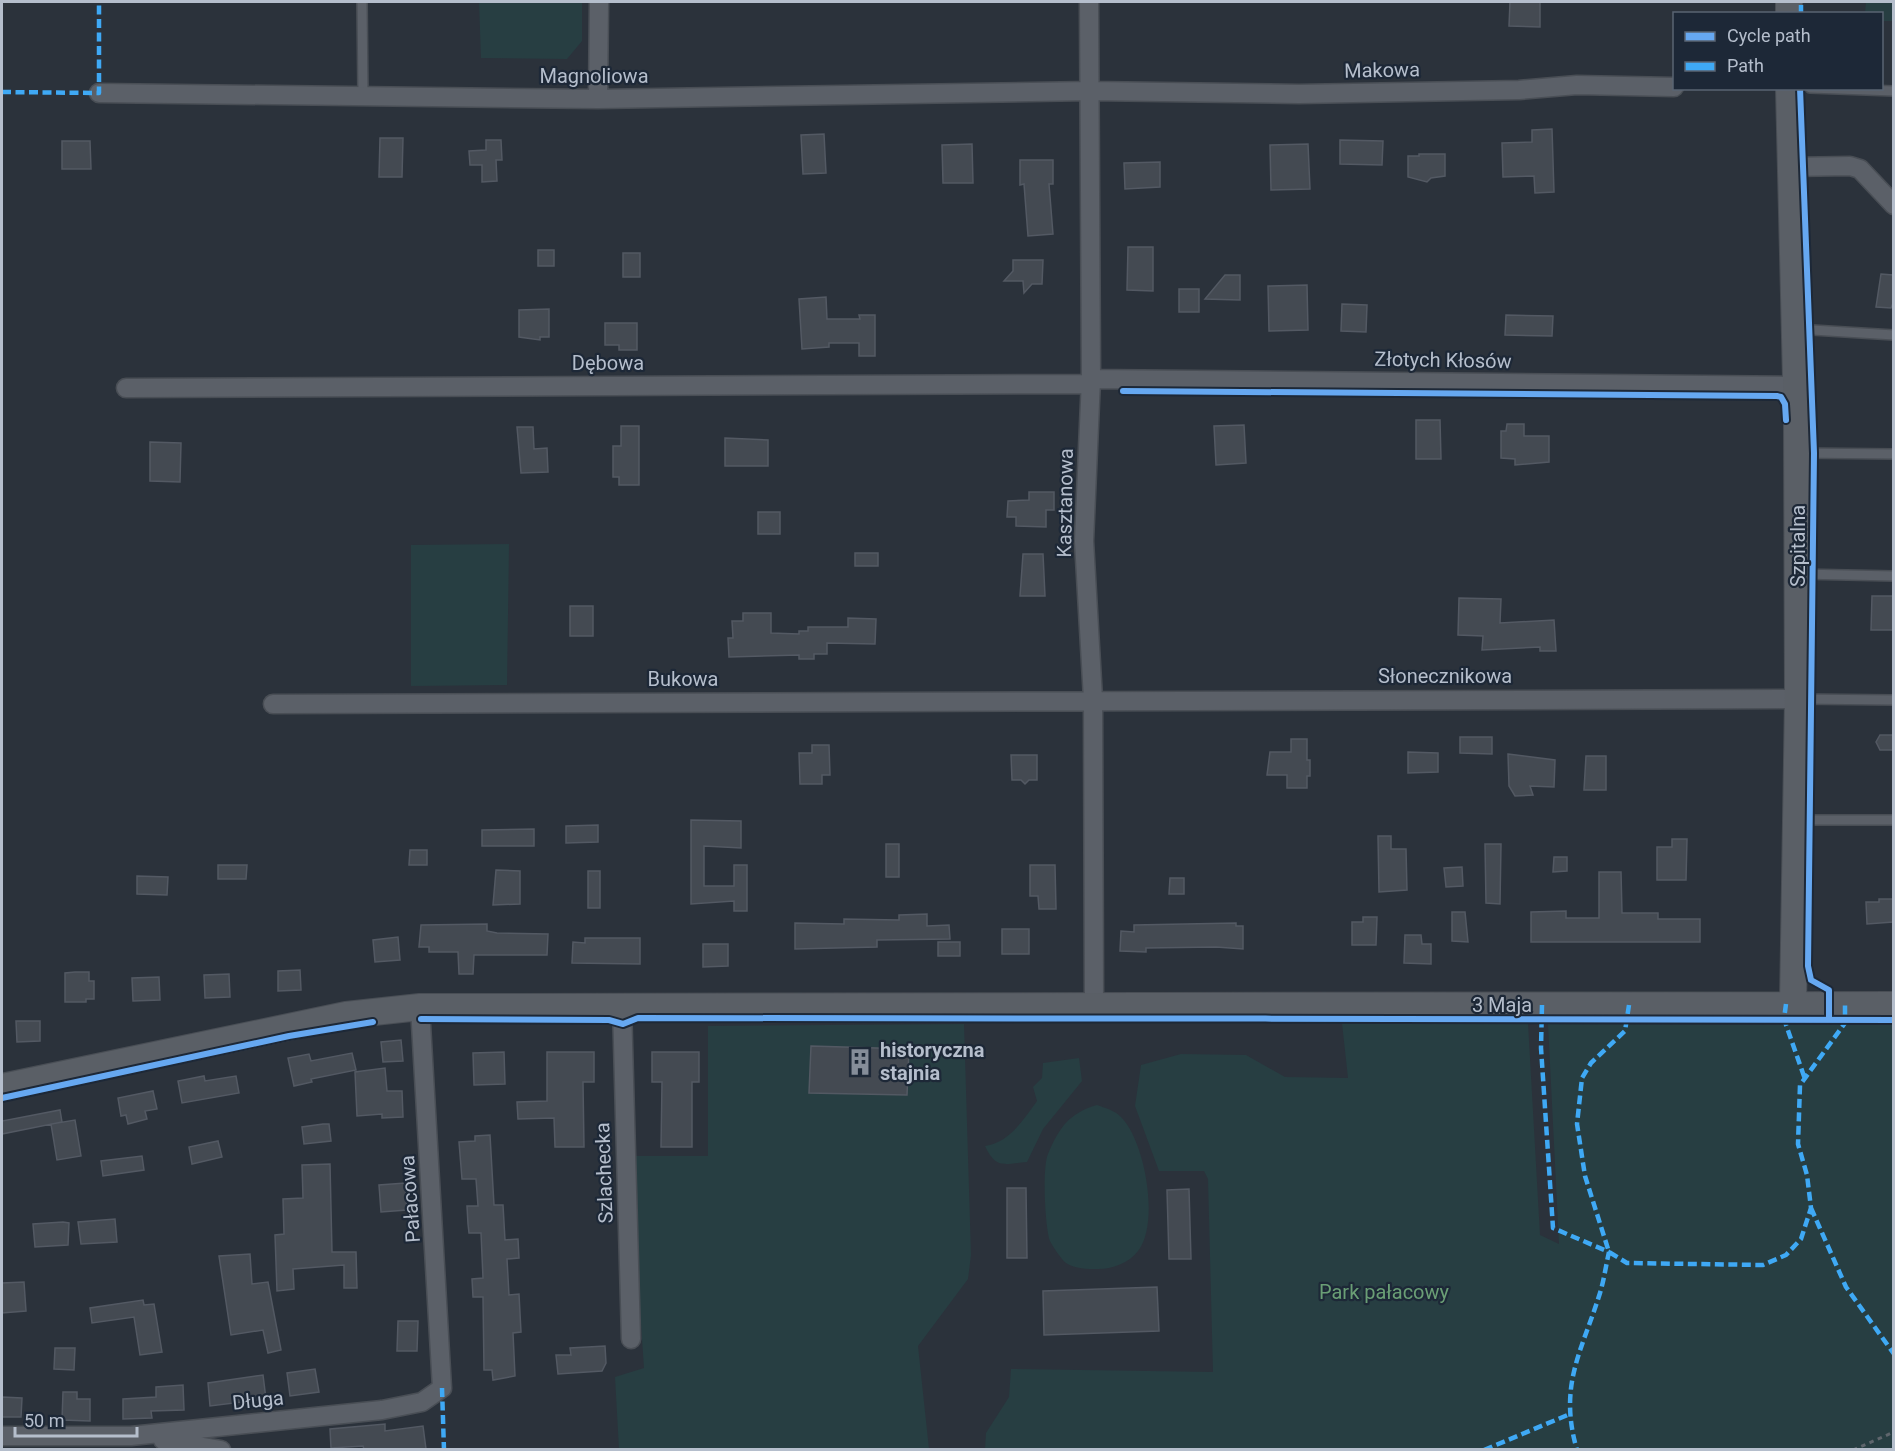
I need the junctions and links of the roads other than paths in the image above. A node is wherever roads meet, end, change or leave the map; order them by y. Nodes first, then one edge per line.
1 (362, 2) edge
2 (599, 2) edge
3 (1089, 2) edge
4 (1673, 87) edge
5 (1789, 90) edge
6 (1865, 90) edge
7 (1090, 91) junction
8 (1893, 91) edge
9 (99, 93) dead end
10 (363, 96) junction
11 (598, 99) junction
12 (1789, 167) junction
13 (1893, 205) edge
14 (1793, 329) junction
15 (1893, 335) edge
16 (1091, 381) junction
17 (1796, 386) junction
18 (126, 387) dead end
19 (1797, 453) junction
20 (1893, 454) edge
21 (1798, 574) junction
22 (1893, 576) edge
23 (1093, 699) junction
24 (1798, 699) junction
25 (1893, 700) edge
26 (273, 704) dead end
27 (1796, 820) junction
28 (1893, 820) edge
29 (1793, 1004) junction
30 (1893, 1005) edge
31 (622, 1006) junction
32 (1094, 1006) junction
33 (420, 1007) junction
34 (2, 1087) edge
35 (631, 1340) dead end
36 (442, 1388) joint
37 (2, 1436) edge
38 (131, 1436) junction
39 (221, 1449) edge

1 - 10 lane
2 - 11 street
3 - 7 street, Kasztanowa
4 - 7 street, Makowa
5 - 12 street, Szpitalna
6 - 8 lane
7 - 11 street, Magnoliowa
7 - 16 street, Kasztanowa
9 - 10 street, Magnoliowa
10 - 11 street, Magnoliowa
12 - 13 street
12 - 14 street, Szpitalna
14 - 15 lane
14 - 17 street, Szpitalna
16 - 17 street, Złotych Kłosów
16 - 18 street, Dębowa
16 - 23 street, Kasztanowa
17 - 19 street, Szpitalna
19 - 20 lane
19 - 21 street, Szpitalna
21 - 22 lane
21 - 24 street, Szpitalna
23 - 24 street, Słonecznikowa
23 - 26 street, Bukowa
23 - 32 street, Kasztanowa
24 - 25 lane
24 - 27 street, Szpitalna
27 - 28 lane
27 - 29 street, Szpitalna
29 - 30 street, 3 Maja
29 - 32 street, 3 Maja
31 - 32 street, 3 Maja
31 - 33 street, 3 Maja
31 - 35 street, Szlachecka
33 - 34 street, 3 Maja
33 - 36 street, Pałacowa
36 - 38 street, Długa
37 - 38 street, Długa
38 - 39 street

